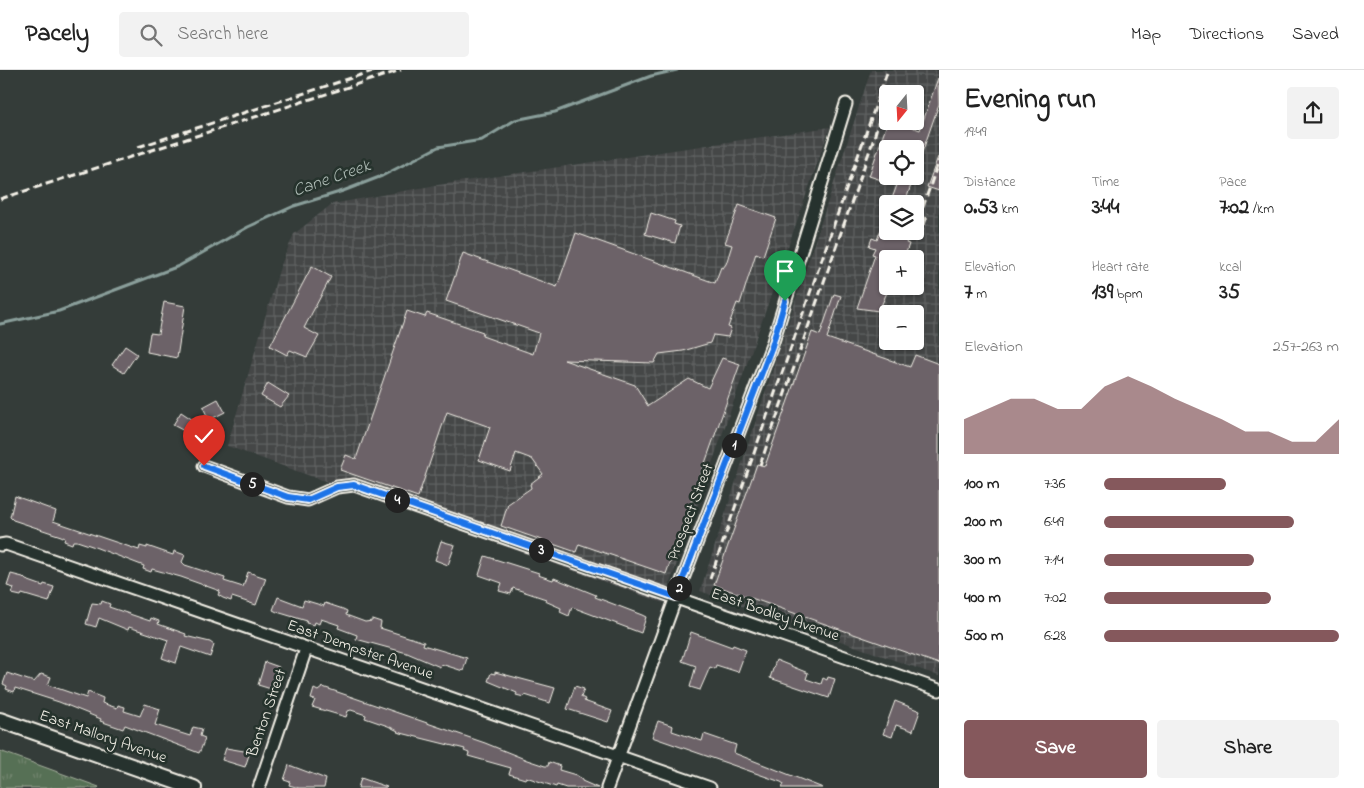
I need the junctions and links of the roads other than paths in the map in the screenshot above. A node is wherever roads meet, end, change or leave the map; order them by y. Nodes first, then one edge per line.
1 (846, 104) dead end
2 (204, 466) dead end
3 (0, 545) edge
4 (676, 597) junction
5 (306, 649) junction
6 (939, 690) edge
7 (0, 720) edge
8 (617, 756) junction
9 (194, 788) edge
10 (258, 788) edge
11 (607, 788) edge
12 (710, 788) edge

1 - 4 street, Prospect Street
2 - 4 street, East Bodley Avenue
3 - 5 street, East Dempster Avenue
4 - 6 street, East Bodley Avenue
4 - 8 street, Prospect Street
5 - 8 street, East Dempster Avenue
5 - 10 street, Benton Street
7 - 9 main road, East Mallory Avenue
8 - 11 street, Prospect Street
8 - 12 street, East Dempster Avenue

